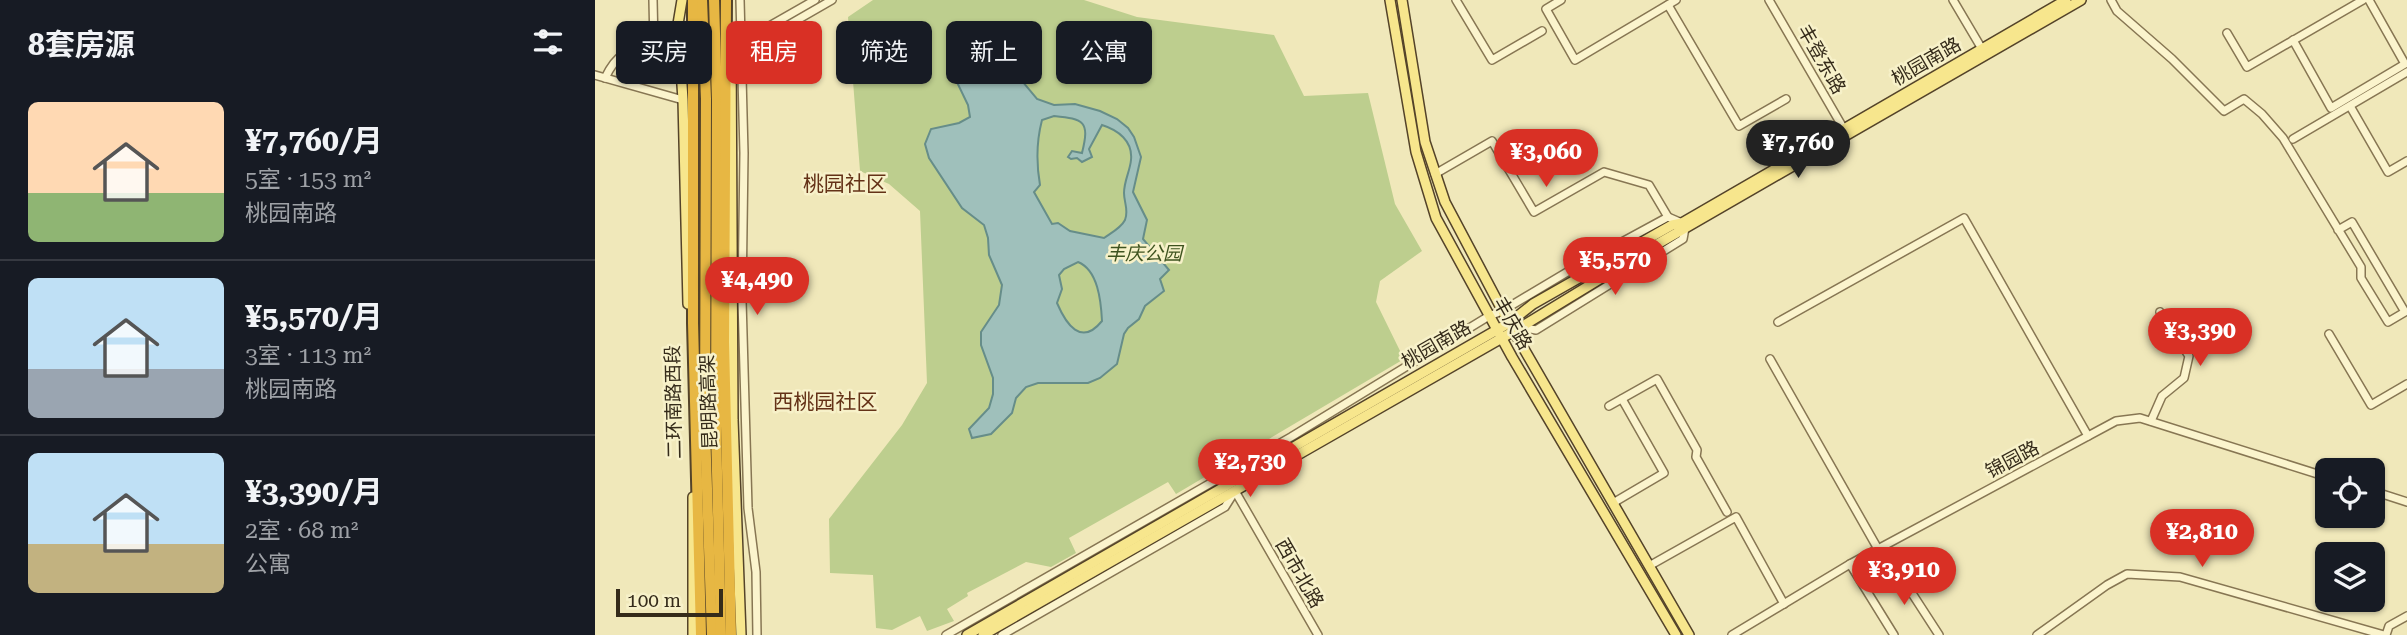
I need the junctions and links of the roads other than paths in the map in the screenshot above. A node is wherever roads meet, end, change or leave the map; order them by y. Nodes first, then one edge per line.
1 (653, 0) edge
2 (680, 0) edge
3 (693, 0) edge
4 (702, 0) edge
5 (714, 0) edge
6 (727, 0) edge
7 (740, 0) edge
8 (815, 0) edge
9 (832, 0) edge
10 (1390, 0) edge
11 (1402, 0) edge
12 (1456, 0) edge
13 (1561, 0) edge
14 (1676, 0) edge
15 (1769, 0) edge
16 (1953, 0) edge
17 (2066, 0) edge
18 (2081, 0) edge
19 (2111, 0) edge
20 (2363, 0) edge
21 (2369, 0) edge
22 (1668, 5) junction
23 (729, 21) edge
24 (740, 21) edge
25 (779, 21) edge
26 (795, 21) edge
27 (1542, 31) dead end
28 (2227, 33) dead end
29 (2293, 40) junction
30 (1982, 49) junction
31 (2407, 72) edge
32 (595, 75) edge
33 (605, 78) junction
34 (731, 84) edge
35 (742, 84) edge
36 (1786, 99) dead end
37 (683, 100) junction
38 (2350, 106) junction
39 (1846, 132) junction
40 (2293, 139) dead end
41 (2407, 161) edge
42 (1434, 174) junction
43 (1668, 217) junction
44 (1684, 226) junction
45 (2338, 230) junction
46 (1502, 311) junction
47 (2160, 312) dead end
48 (1489, 316) junction
49 (1779, 322) dead end
50 (1514, 327) junction
51 (1500, 333) junction
52 (2329, 334) dead end
53 (1770, 359) dead end
54 (2407, 384) edge
55 (1622, 399) junction
56 (1609, 406) dead end
57 (2151, 421) junction
58 (2088, 436) junction
59 (2315, 473) edge
60 (1235, 491) junction
61 (2385, 495) edge
62 (2407, 502) edge
63 (1613, 503) junction
64 (1727, 512) dead end
65 (1878, 549) junction
66 (1850, 564) junction
67 (1893, 564) dead end
68 (1649, 566) junction
69 (1784, 604) junction
70 (2407, 616) edge
71 (693, 635) edge
72 (701, 635) edge
73 (712, 635) edge
74 (721, 635) edge
75 (731, 635) edge
76 (741, 635) edge
77 (757, 635) edge
78 (946, 635) edge
79 (967, 635) edge
80 (983, 635) edge
81 (1002, 635) edge
82 (1318, 635) edge
83 (1676, 635) edge
84 (1689, 635) edge
85 (1733, 635) edge
86 (1894, 635) edge
87 (1939, 635) edge
88 (2037, 635) edge
89 (2385, 635) edge

1 - 33 street
2 - 37 main road, 二环南路西段
3 - 72 highway, 昆明路高架
4 - 73 highway, 二环南路西段
5 - 74 highway
6 - 23 main road
6 - 75 highway, 昆明路高架
7 - 24 street
8 - 25 street
9 - 26 street
10 - 48 main road, 丰庆路
11 - 42 main road, 丰庆路
12 - 27 street
13 - 22 street
14 - 22 street
15 - 39 street, 丰登东路
16 - 30 street
17 - 30 main road, 桃园南路
18 - 39 main road, 桃园南路
19 - 45 street
20 - 29 street
21 - 29 street
22 - 36 street
28 - 29 street
30 - 39 main road, 桃园南路
31 - 38 street
32 - 33 street
33 - 37 street
34 - 76 main road
35 - 77 street
37 - 71 main road, 二环南路西段
38 - 40 street
38 - 41 street
39 - 44 main road, 桃园南路
42 - 43 street
42 - 46 main road, 丰庆路
43 - 44 street
43 - 46 street
44 - 50 main road, 桃园南路
45 - 45 street
46 - 48 street
46 - 50 main road, 丰庆路
47 - 57 street
48 - 51 main road, 丰庆路
48 - 78 street
49 - 58 street
50 - 51 main road, 桃园南路
50 - 63 main road, 丰庆路
51 - 60 main road, 桃园南路
51 - 79 main road, 桃园南路
51 - 83 main road, 丰庆路
52 - 54 street
53 - 65 street
55 - 56 street
55 - 63 street
55 - 64 street
57 - 58 street, 锦园路
57 - 59 street, 锦园路
58 - 65 street, 锦园路
60 - 80 main road, 桃园南路
60 - 81 street
60 - 82 street, 西市北路
61 - 62 street
63 - 68 main road, 丰庆路
65 - 66 street, 锦园路
66 - 69 street, 锦园路
66 - 86 street
67 - 87 street
68 - 69 street
68 - 84 main road, 丰庆路
69 - 85 street, 锦园路
70 - 89 street
88 - 89 street

